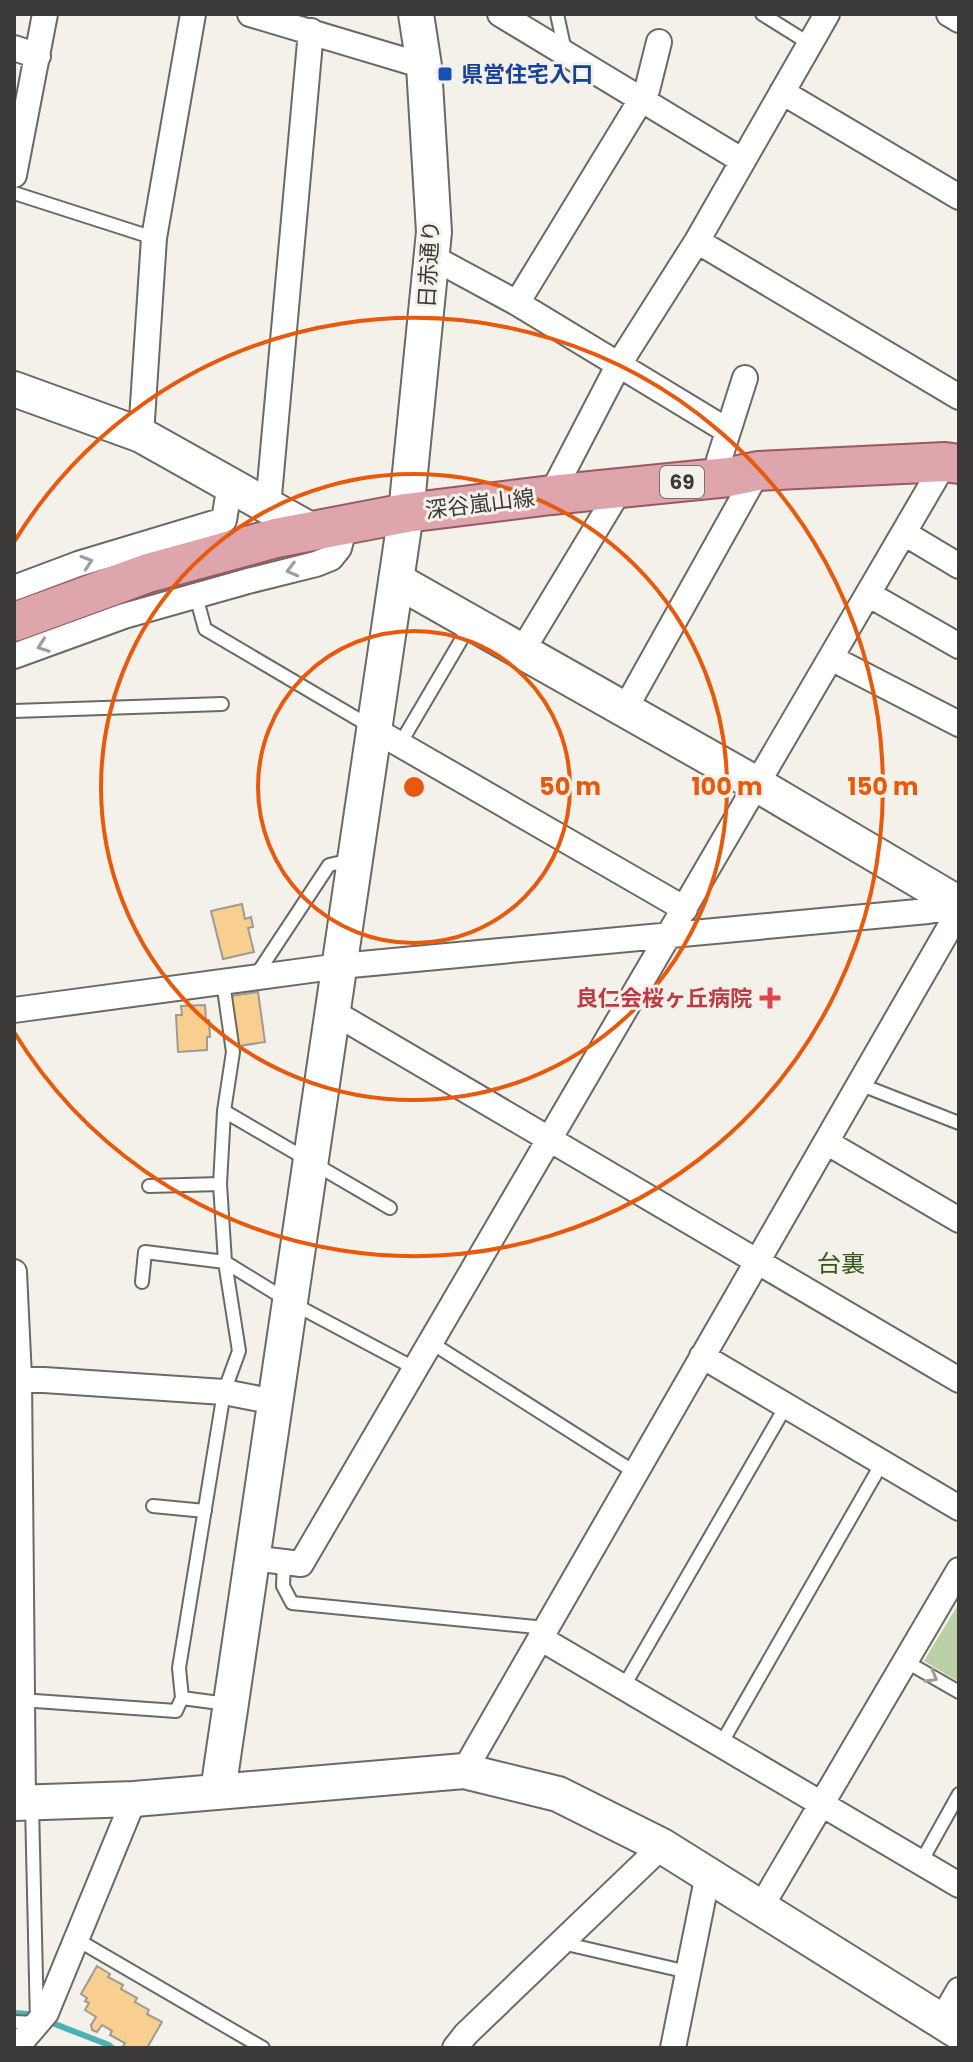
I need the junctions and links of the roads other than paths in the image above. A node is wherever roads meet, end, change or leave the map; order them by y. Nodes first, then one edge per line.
1 (45, 14) edge
2 (193, 14) edge
3 (250, 14) edge
4 (416, 14) edge
5 (557, 14) edge
6 (762, 14) edge
7 (827, 14) edge
8 (949, 14) edge
9 (504, 15) edge
10 (959, 20) edge
11 (311, 31) junction
12 (659, 42) dead end
13 (810, 44) junction
14 (14, 48) edge
15 (566, 54) junction
16 (38, 56) junction
17 (424, 66) junction
18 (782, 92) junction
19 (641, 100) junction
20 (743, 161) junction
21 (14, 175) edge
22 (14, 193) edge
23 (959, 197) edge
24 (154, 238) junction
25 (697, 241) junction
26 (432, 257) junction
27 (517, 303) junction
28 (619, 364) junction
29 (745, 378) dead end
30 (14, 389) edge
31 (959, 397) edge
32 (728, 431) junction
33 (141, 435) junction
34 (956, 459) edge
35 (744, 474) junction
36 (230, 484) junction
37 (620, 489) junction
38 (551, 495) junction
39 (268, 507) junction
40 (406, 513) junction
41 (328, 528) junction
42 (904, 533) junction
43 (959, 566) edge
44 (396, 580) junction
45 (14, 588) edge
46 (868, 594) junction
47 (196, 596) junction
48 (14, 622) edge
49 (471, 622) junction
50 (959, 646) edge
51 (522, 651) junction
52 (14, 656) edge
53 (831, 658) junction
54 (222, 704) dead end
55 (625, 709) junction
56 (14, 711) edge
57 (959, 724) edge
58 (388, 737) junction
59 (758, 785) junction
60 (356, 859) junction
61 (959, 907) edge
62 (685, 909) junction
63 (670, 935) junction
64 (340, 966) junction
65 (255, 977) junction
66 (223, 982) junction
67 (14, 1010) edge
68 (333, 1012) junction
69 (859, 1084) junction
70 (224, 1111) junction
71 (959, 1123) edge
72 (549, 1138) junction
73 (826, 1142) junction
74 (311, 1162) junction
75 (220, 1184) junction
76 (149, 1186) dead end
77 (390, 1208) dead end
78 (959, 1220) edge
79 (225, 1262) junction
80 (757, 1262) junction
81 (14, 1272) edge
82 (142, 1282) dead end
83 (290, 1302) junction
84 (430, 1342) junction
85 (702, 1356) junction
86 (414, 1368) junction
87 (16, 1378) edge
88 (959, 1380) edge
89 (224, 1392) junction
90 (275, 1402) junction
91 (786, 1406) junction
92 (882, 1463) junction
93 (636, 1473) junction
94 (153, 1506) dead end
95 (959, 1508) edge
96 (205, 1511) junction
97 (268, 1560) junction
98 (959, 1570) edge
99 (543, 1633) junction
100 (905, 1661) junction
101 (624, 1686) junction
102 (959, 1692) edge
103 (182, 1698) junction
104 (18, 1700) edge
105 (231, 1705) junction
106 (721, 1744) junction
107 (464, 1771) junction
108 (218, 1791) junction
109 (959, 1794) edge
110 (134, 1799) junction
111 (23, 1802) edge
112 (822, 1804) junction
113 (662, 1846) junction
114 (921, 1862) junction
115 (708, 1874) junction
116 (959, 1885) edge
117 (761, 1907) junction
118 (76, 1939) junction
119 (561, 1943) junction
120 (688, 1972) junction
121 (959, 1990) edge
122 (25, 2023) edge
123 (950, 2027) edge
124 (16, 2048) edge
125 (263, 2048) edge
126 (455, 2048) edge
127 (673, 2048) edge

1 - 16 street
2 - 24 street
3 - 11 street
4 - 17 street, 日赤通り
5 - 15 lane
6 - 13 lane
7 - 13 street
8 - 10 street
9 - 15 street
11 - 17 street
11 - 39 street
12 - 19 street
13 - 18 street
14 - 16 street
15 - 19 street
16 - 21 street
17 - 26 street, 日赤通り
18 - 20 street
18 - 23 street
19 - 20 street
19 - 27 street
20 - 25 street
22 - 24 lane
24 - 33 street
25 - 28 street
25 - 31 street
26 - 27 street
26 - 40 street, 日赤通り
27 - 28 street
28 - 32 street
28 - 38 street
29 - 32 street
30 - 33 street
32 - 35 street
33 - 36 street
34 - 35 main road, 深谷嵐山線 / 69
34 - 42 street
35 - 37 main road, 深谷嵐山線 / 69
35 - 55 street
36 - 39 street
45 -> 36 street
37 - 38 main road, 深谷嵐山線 / 69
37 - 51 street
38 - 40 main road, 深谷嵐山線 / 69
39 - 41 street
40 - 41 main road, 深谷嵐山線 / 69
40 - 44 street, 日赤通り
41 -> 47 street
41 - 48 main road, 深谷嵐山線 / 69
42 - 43 street
42 - 46 street
44 - 49 street
44 - 58 street, 日赤通り
46 - 50 street
46 - 53 street
47 -> 52 street
47 - 58 lane
49 - 51 street
49 - 58 lane
51 - 55 street
53 - 57 street
53 - 59 street
54 - 56 lane
55 - 59 street
58 - 60 street, 日赤通り
58 - 62 street
59 - 61 street
59 - 62 street
60 - 64 street, 日赤通り
60 - 65 lane
61 - 63 street
61 - 69 street
62 - 63 street
63 - 64 street
63 - 72 street
64 - 65 street
64 - 68 street, 日赤通り
65 - 66 street
66 - 67 street
66 - 70 lane
68 - 72 street
68 - 74 street, 日赤通り
69 - 71 lane
69 - 73 street
70 - 74 lane
70 - 75 lane
72 - 80 street
72 - 84 street
73 - 78 street
73 - 80 street
74 - 77 lane
74 - 83 street, 日赤通り
75 - 76 lane
75 - 79 lane
79 - 82 lane
79 - 83 lane
79 - 89 lane
80 - 85 street
80 - 88 street
81 - 87 street
83 - 86 lane
83 - 90 street, 日赤通り
84 - 86 street
84 - 93 lane
85 - 91 street
85 - 93 street
86 - 97 street
87 - 89 street
87 - 104 street
89 - 90 street
89 - 96 lane
90 - 97 street, 日赤通り
91 - 92 street
91 - 101 lane
92 - 95 street
92 - 106 lane
93 - 99 street
94 - 96 lane
96 - 103 lane
97 - 99 lane
97 - 105 street, 日赤通り
98 - 100 street
99 - 101 street
99 - 107 street
100 -> 102 lane
100 - 112 street
101 - 106 street
103 - 104 lane
103 - 105 lane
104 - 111 street
105 - 108 street, 日赤通り
106 - 112 street
107 - 108 street
107 - 113 street
108 - 110 street
109 - 114 lane
110 - 111 street
110 - 118 street
111 - 122 lane
112 - 114 street
112 - 117 street
113 - 115 street
113 - 119 street
114 - 116 street
115 - 117 street
115 - 120 street
117 - 123 street
118 - 122 street
118 - 125 lane
119 - 120 lane
119 - 126 street
120 - 127 street
121 - 123 street
122 - 124 street

